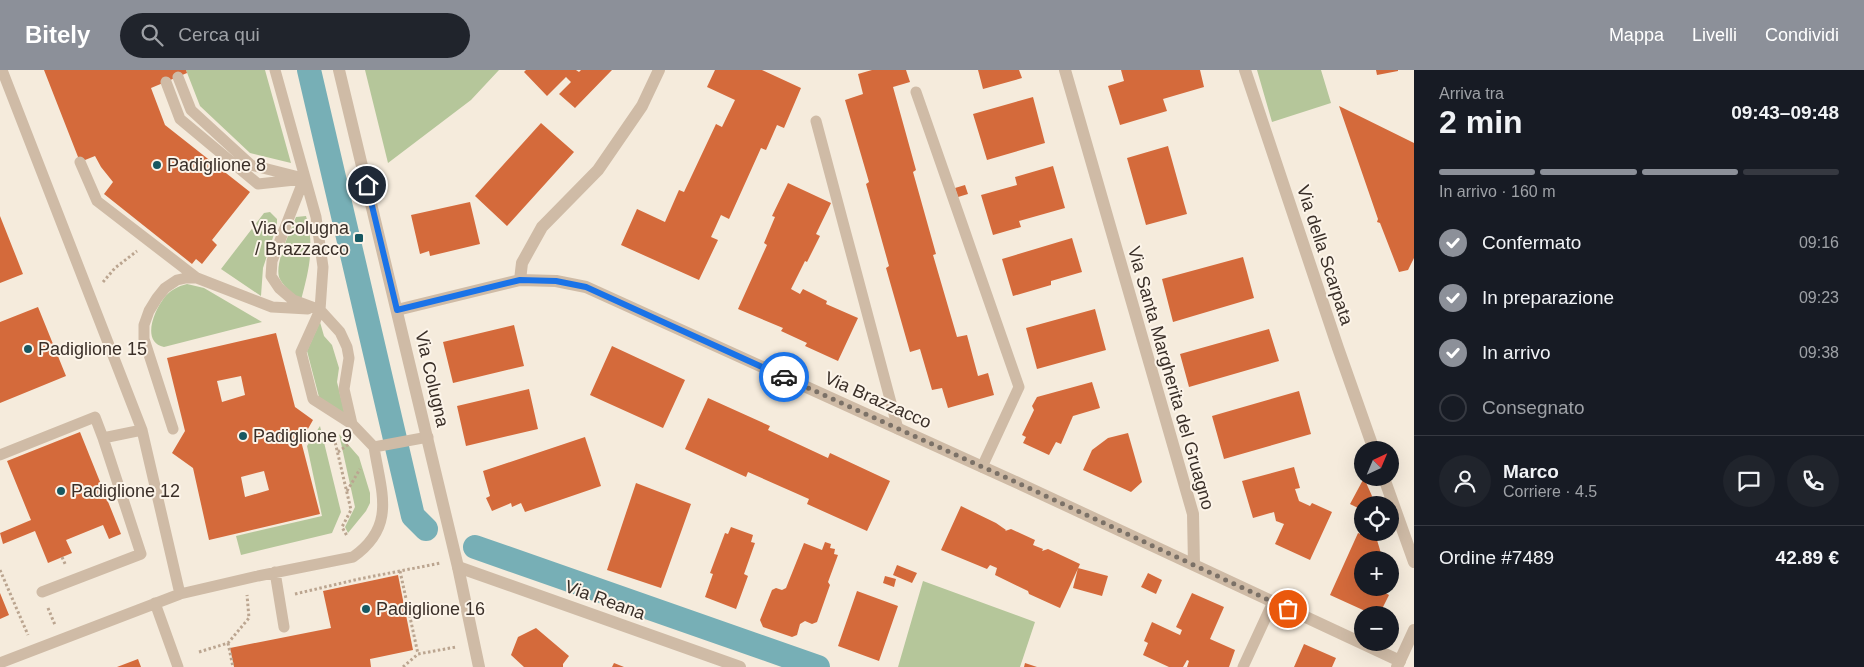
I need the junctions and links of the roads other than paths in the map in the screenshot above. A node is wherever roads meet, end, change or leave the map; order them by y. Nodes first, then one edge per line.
1 (2, 70) edge
2 (274, 70) edge
3 (339, 70) edge
4 (659, 70) edge
5 (1065, 70) edge
6 (1246, 70) edge
7 (178, 77) dead end
8 (166, 82) dead end
9 (916, 92) dead end
10 (816, 121) dead end
11 (80, 162) dead end
12 (304, 179) junction
13 (197, 278) junction
14 (520, 280) junction
15 (320, 310) junction
16 (397, 310) junction
17 (352, 424) junction
18 (173, 429) dead end
19 (898, 429) junction
20 (142, 430) junction
21 (428, 437) junction
22 (103, 438) junction
23 (1371, 441) edge
24 (374, 448) junction
25 (0, 455) edge
26 (982, 467) junction
27 (1387, 486) edge
28 (1414, 562) edge
29 (457, 563) junction
30 (1194, 565) junction
31 (275, 572) junction
32 (42, 592) dead end
33 (180, 594) junction
34 (1272, 602) junction
35 (155, 603) junction
36 (284, 628) dead end
37 (1414, 630) edge
38 (0, 663) edge
39 (1398, 664) edge
40 (178, 667) edge
41 (479, 667) edge
42 (740, 667) edge
43 (1243, 667) edge

1 - 20 lane
2 - 12 lane
3 - 16 street, Via Colugna
4 - 14 street
5 - 30 street, Via Santa Margherita del Gruagno
6 - 23 street, Via della Scarpata
7 - 12 lane
8 - 12 lane
9 - 26 lane
10 - 19 lane
11 - 13 lane
12 - 15 lane
12 - 15 lane
13 - 15 lane
13 - 18 lane
14 - 16 street, Via Brazzacco
14 - 19 street, Via Brazzacco
15 - 17 lane
15 - 17 lane
16 - 21 street, Via Colugna
17 - 24 lane
19 - 26 street, Via Brazzacco
20 - 22 lane
20 - 33 lane
21 - 24 lane
21 - 29 street, Via Colugna
22 - 25 lane
22 - 32 lane
24 - 31 lane
26 - 30 street, Via Brazzacco
27 - 28 street
29 - 41 street, Via Colugna
29 - 42 street, Via Reana
30 - 34 street
31 - 33 lane
31 - 36 lane
33 - 35 lane
34 - 39 street
34 - 43 lane
35 - 38 lane
35 - 40 lane
37 - 39 street

